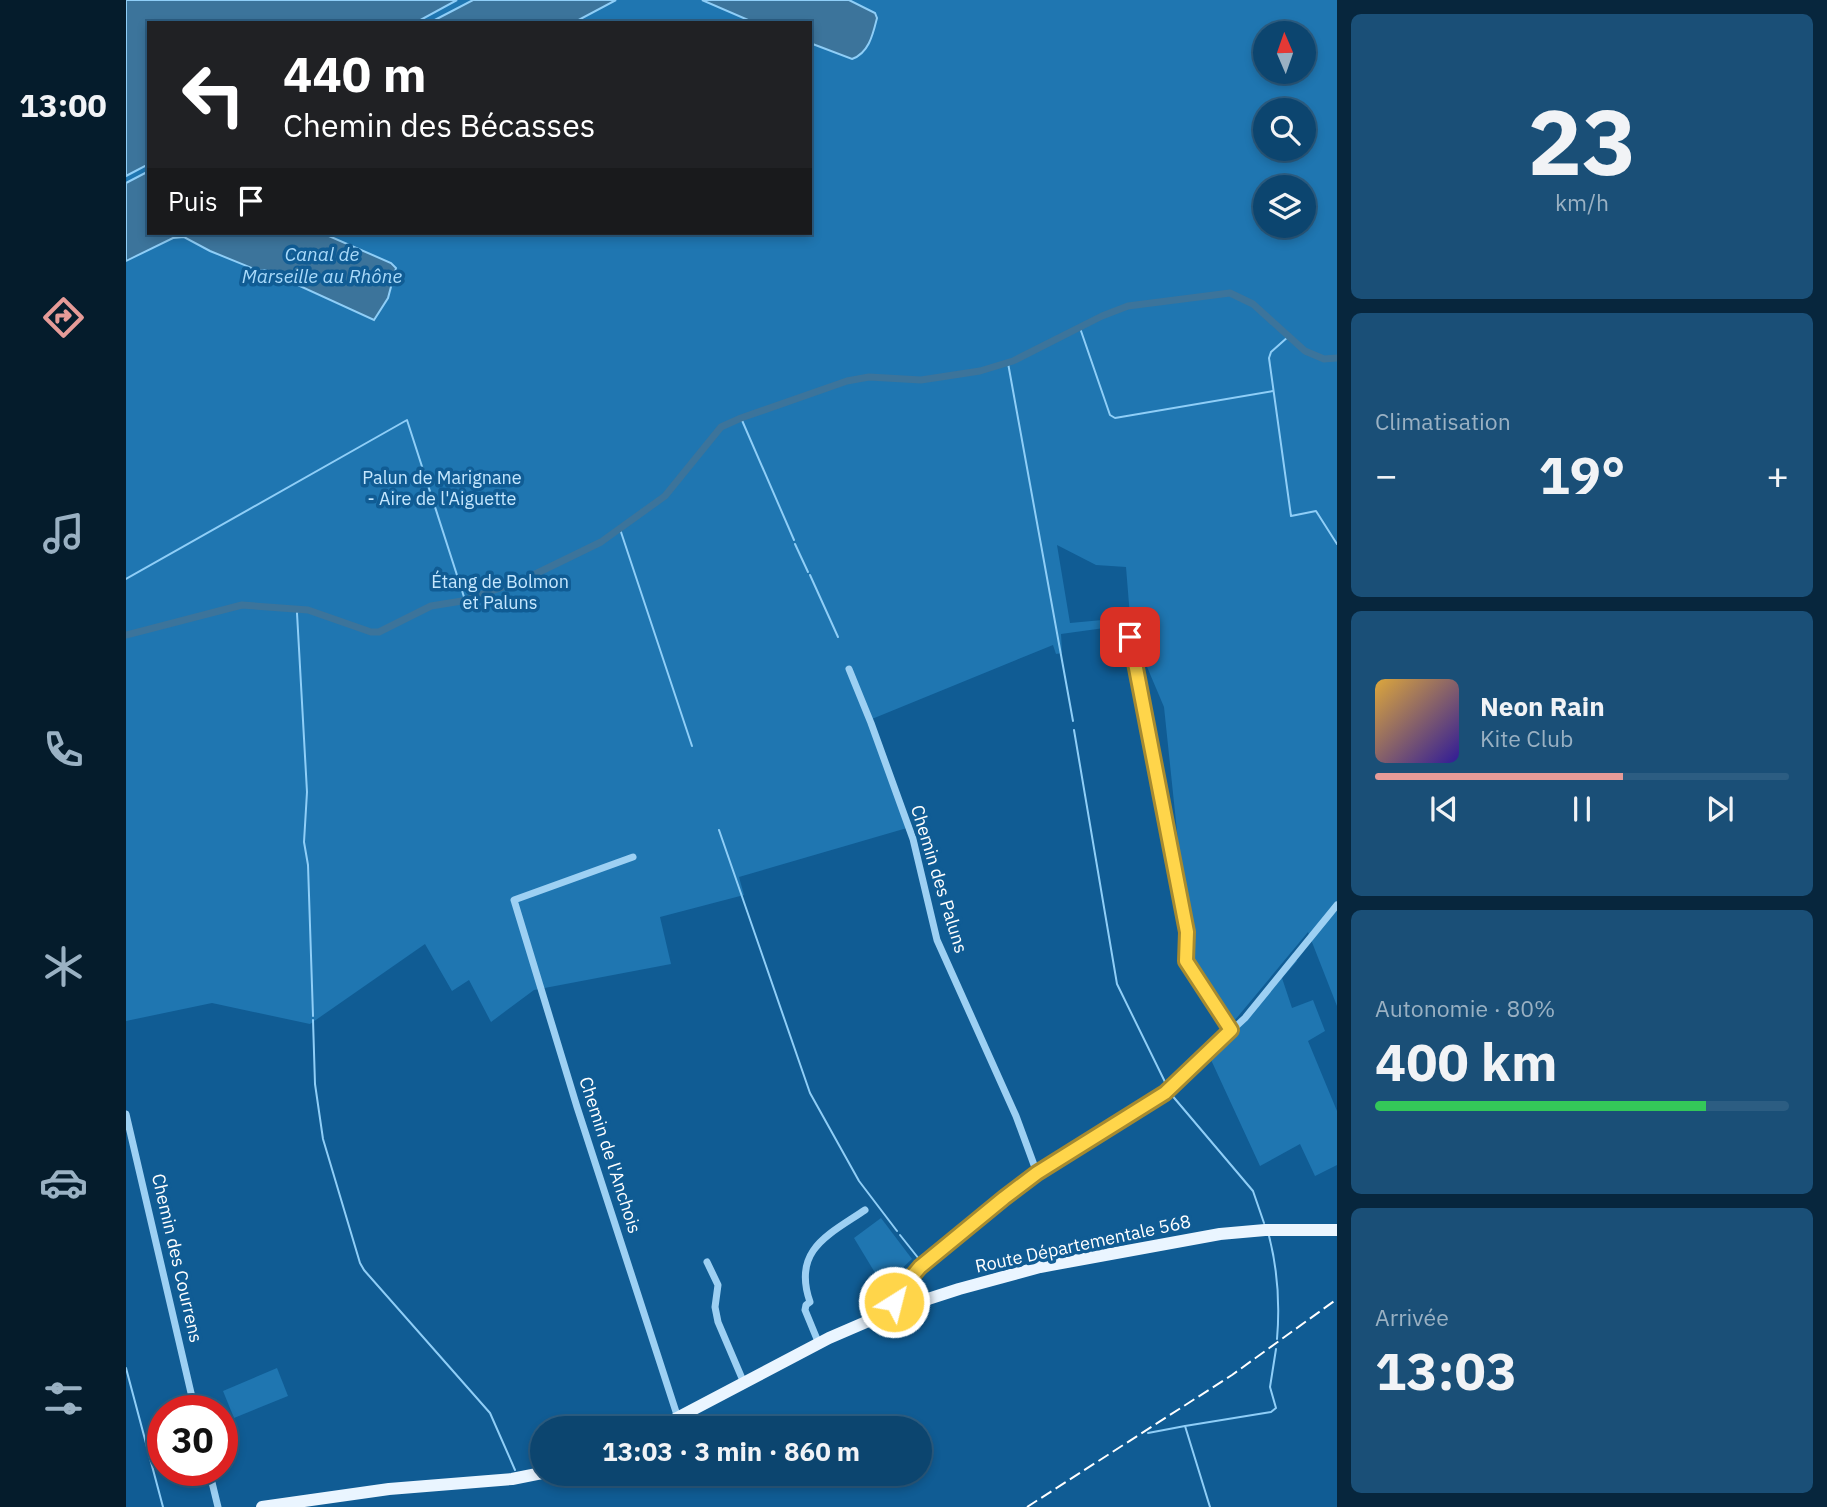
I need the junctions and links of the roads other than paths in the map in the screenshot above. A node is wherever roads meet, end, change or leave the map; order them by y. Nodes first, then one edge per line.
1 (1128, 624) dead end
2 (849, 669) dead end
3 (633, 858) dead end
4 (1337, 905) edge
5 (1231, 1030) junction
6 (126, 1114) edge
7 (1037, 1173) junction
8 (865, 1210) dead end
9 (1337, 1230) edge
10 (707, 1262) dead end
11 (894, 1310) junction
12 (819, 1343) junction
13 (744, 1383) junction
14 (192, 1395) edge
15 (677, 1416) edge
16 (682, 1416) edge
17 (530, 1475) edge
18 (213, 1486) edge
19 (290, 1503) junction
20 (218, 1507) edge
21 (262, 1507) edge
22 (277, 1507) edge

1 - 5 street
2 - 7 street, Chemin des Paluns
3 - 15 street, Chemin de l'Anchois
4 - 5 street
5 - 7 street
6 - 14 street, Chemin des Courrens
7 - 11 street
8 - 12 street
9 - 11 main road, Route Départementale 568
10 - 13 street
11 - 12 main road, Route Départementale 568
12 - 13 main road, Route Départementale 568
13 - 16 main road, Route Départementale 568
17 - 19 main road
18 - 20 street
19 - 21 main road
19 - 22 main road

